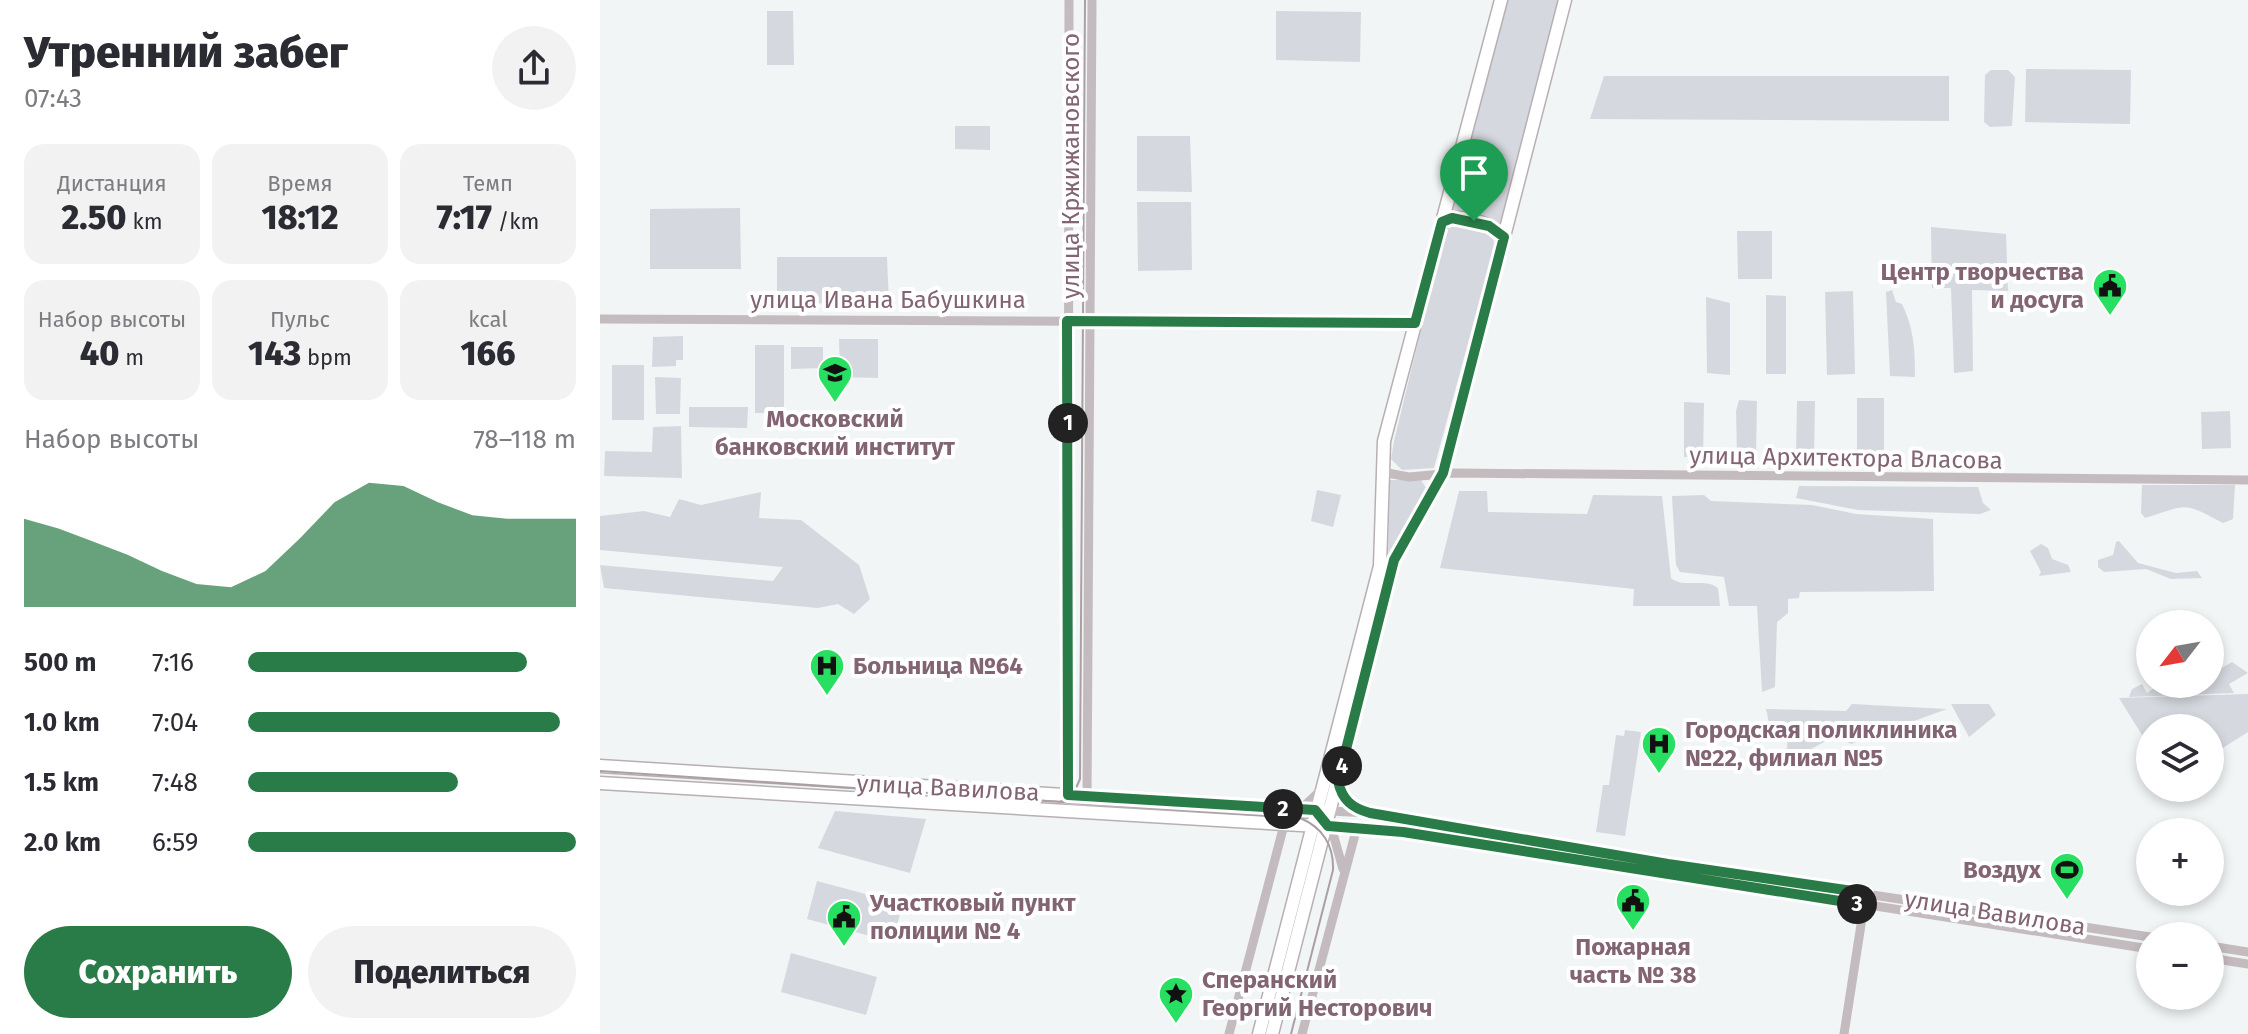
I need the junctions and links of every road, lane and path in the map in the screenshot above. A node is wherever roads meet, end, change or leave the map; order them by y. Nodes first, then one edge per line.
1 (1069, 0) edge
2 (1092, 0) edge
3 (1501, 0) edge
4 (1565, 0) edge
5 (1442, 222) junction
6 (1504, 237) junction
7 (600, 319) edge
8 (1067, 321) junction
9 (1090, 322) junction
10 (1415, 323) junction
11 (1382, 472) junction
12 (1443, 473) junction
13 (2248, 480) edge
14 (600, 766) edge
15 (1338, 781) junction
16 (600, 783) edge
17 (1319, 792) junction
18 (1068, 795) junction
19 (1087, 796) junction
20 (1298, 810) junction
21 (1315, 810) junction
22 (1077, 812) junction
23 (1370, 813) junction
24 (1403, 818) junction
25 (1327, 821) junction
26 (1284, 825) junction
27 (1311, 825) junction
28 (1357, 827) junction
29 (1403, 832) junction
30 (1344, 873) junction
31 (1866, 893) junction
32 (1865, 905) junction
33 (2136, 935) edge
34 (2136, 947) edge
35 (2224, 948) edge
36 (2248, 952) edge
37 (2224, 960) edge
38 (2248, 964) edge
39 (1229, 1034) edge
40 (1259, 1034) edge
41 (1272, 1034) edge
42 (1302, 1034) edge
43 (1844, 1034) edge

1 - 8 street, улица Кржижановского
2 - 9 street, улица Кржижановского
3 - 5 main road
4 - 6 main road
5 - 6 main road
5 - 10 main road
6 - 12 main road
7 - 8 street, улица Ивана Бабушкина
8 - 9 street, улица Ивана Бабушкина
8 - 18 street, улица Кржижановского
9 - 10 street, улица Ивана Бабушкина
9 - 19 street, улица Кржижановского
10 - 11 main road
11 - 12 street, улица Архитектора Власова
11 - 17 main road
12 - 13 street, улица Архитектора Власова
12 - 15 main road
14 - 18 main road, улица Вавилова
15 - 23 street
15 - 25 main road
16 - 22 main road, улица Вавилова
17 - 20 street
17 - 21 main road
18 - 19 main road, улица Вавилова
18 - 22 street, улица Кржижановского
19 - 20 main road, улица Вавилова
19 - 22 street
20 - 21 main road, улица Вавилова
20 - 26 street
21 - 25 main road, улица Вавилова
21 - 27 main road
22 - 26 main road, улица Вавилова
23 - 24 street, улица Вавилова
23 - 25 street, улица Вавилова
24 - 29 street
24 - 31 street, улица Вавилова
25 - 27 main road, улица Вавилова
25 - 28 street, улица Вавилова
25 - 30 street
25 - 41 main road
26 - 27 main road, улица Вавилова
26 - 39 street
27 - 40 main road
28 - 29 street, улица Вавилова
28 - 30 street
29 - 32 street, улица Вавилова
30 - 42 street
31 - 32 street
31 - 33 street, улица Вавилова
32 - 34 street, улица Вавилова
32 - 43 street
35 - 36 street
37 - 38 street

